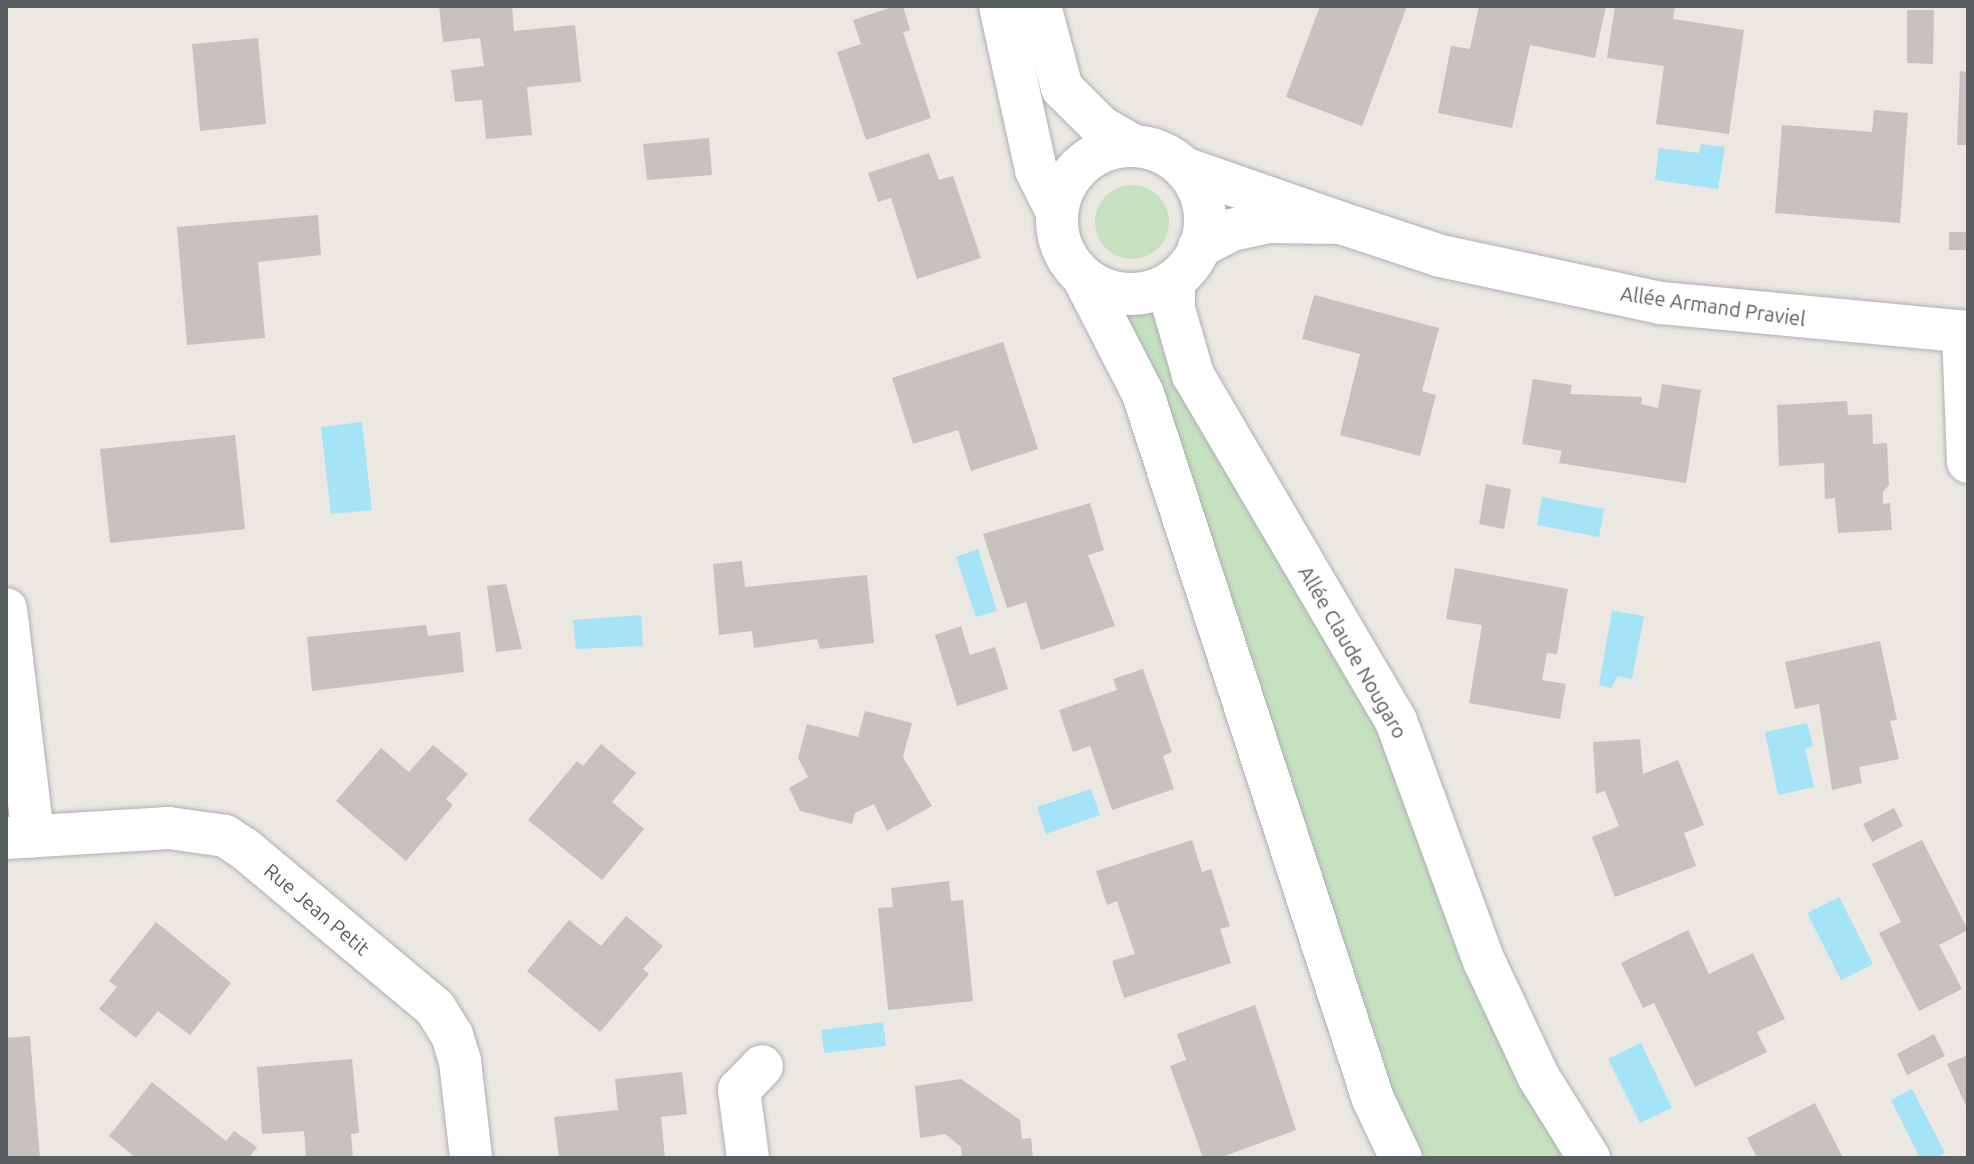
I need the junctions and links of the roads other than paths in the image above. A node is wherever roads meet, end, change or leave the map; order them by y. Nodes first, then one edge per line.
1 (1000, 6) edge
2 (1040, 6) edge
3 (1132, 145) junction
4 (1184, 168) junction
5 (1056, 210) junction
6 (1341, 223) junction
7 (1199, 247) junction
8 (1084, 279) junction
9 (1174, 282) junction
10 (1966, 332) edge
11 (1968, 462) edge
12 (6, 609) edge
13 (19, 837) edge
14 (762, 1066) dead end
15 (471, 1158) edge
16 (748, 1158) edge
17 (1401, 1158) edge
18 (1589, 1158) edge

1 - 5 street
2 - 3 street
3 - 4 street
3 - 5 street
4 - 6 street, Allée Armand Praviel
4 - 7 street
5 - 8 street
6 - 7 street, Allée Armand Praviel
6 - 10 street, Allée Armand Praviel
7 - 9 street
8 - 9 street
8 - 17 street
9 - 18 street, Allée Claude Nougaro
10 - 11 street, Allée Armand Praviel
12 - 13 street
13 - 15 street, Rue Jean Petit
14 - 16 street

